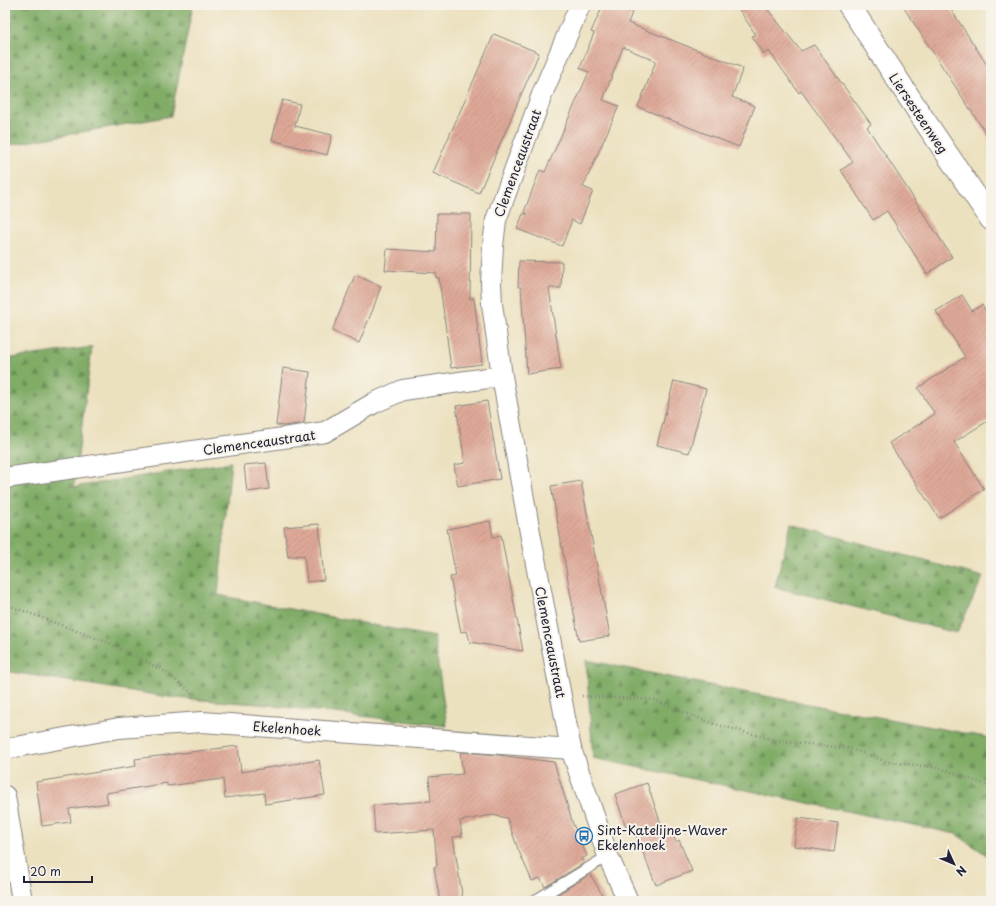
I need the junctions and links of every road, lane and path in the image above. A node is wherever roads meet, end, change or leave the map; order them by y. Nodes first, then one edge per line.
1 (580, 5) edge
2 (849, 5) edge
3 (991, 219) edge
4 (502, 376) junction
5 (5, 478) edge
6 (5, 604) edge
7 (562, 695) junction
8 (202, 722) junction
9 (5, 749) edge
10 (571, 749) junction
11 (991, 788) edge
12 (5, 796) edge
13 (608, 856) junction
14 (22, 901) edge
15 (534, 901) edge
16 (628, 901) edge

1 - 4 street, Clemenceaustraat
2 - 3 main road, Liersesteenweg
4 - 5 street, Clemenceaustraat
4 - 7 street, Clemenceaustraat
6 - 8 path
7 - 10 street, Clemenceaustraat
7 - 11 path
8 - 9 street, Ekelenhoek
8 - 10 street, Ekelenhoek
10 - 13 street, Clemenceaustraat
12 - 14 street
13 - 15 lane
13 - 16 street, Clemenceaustraat

